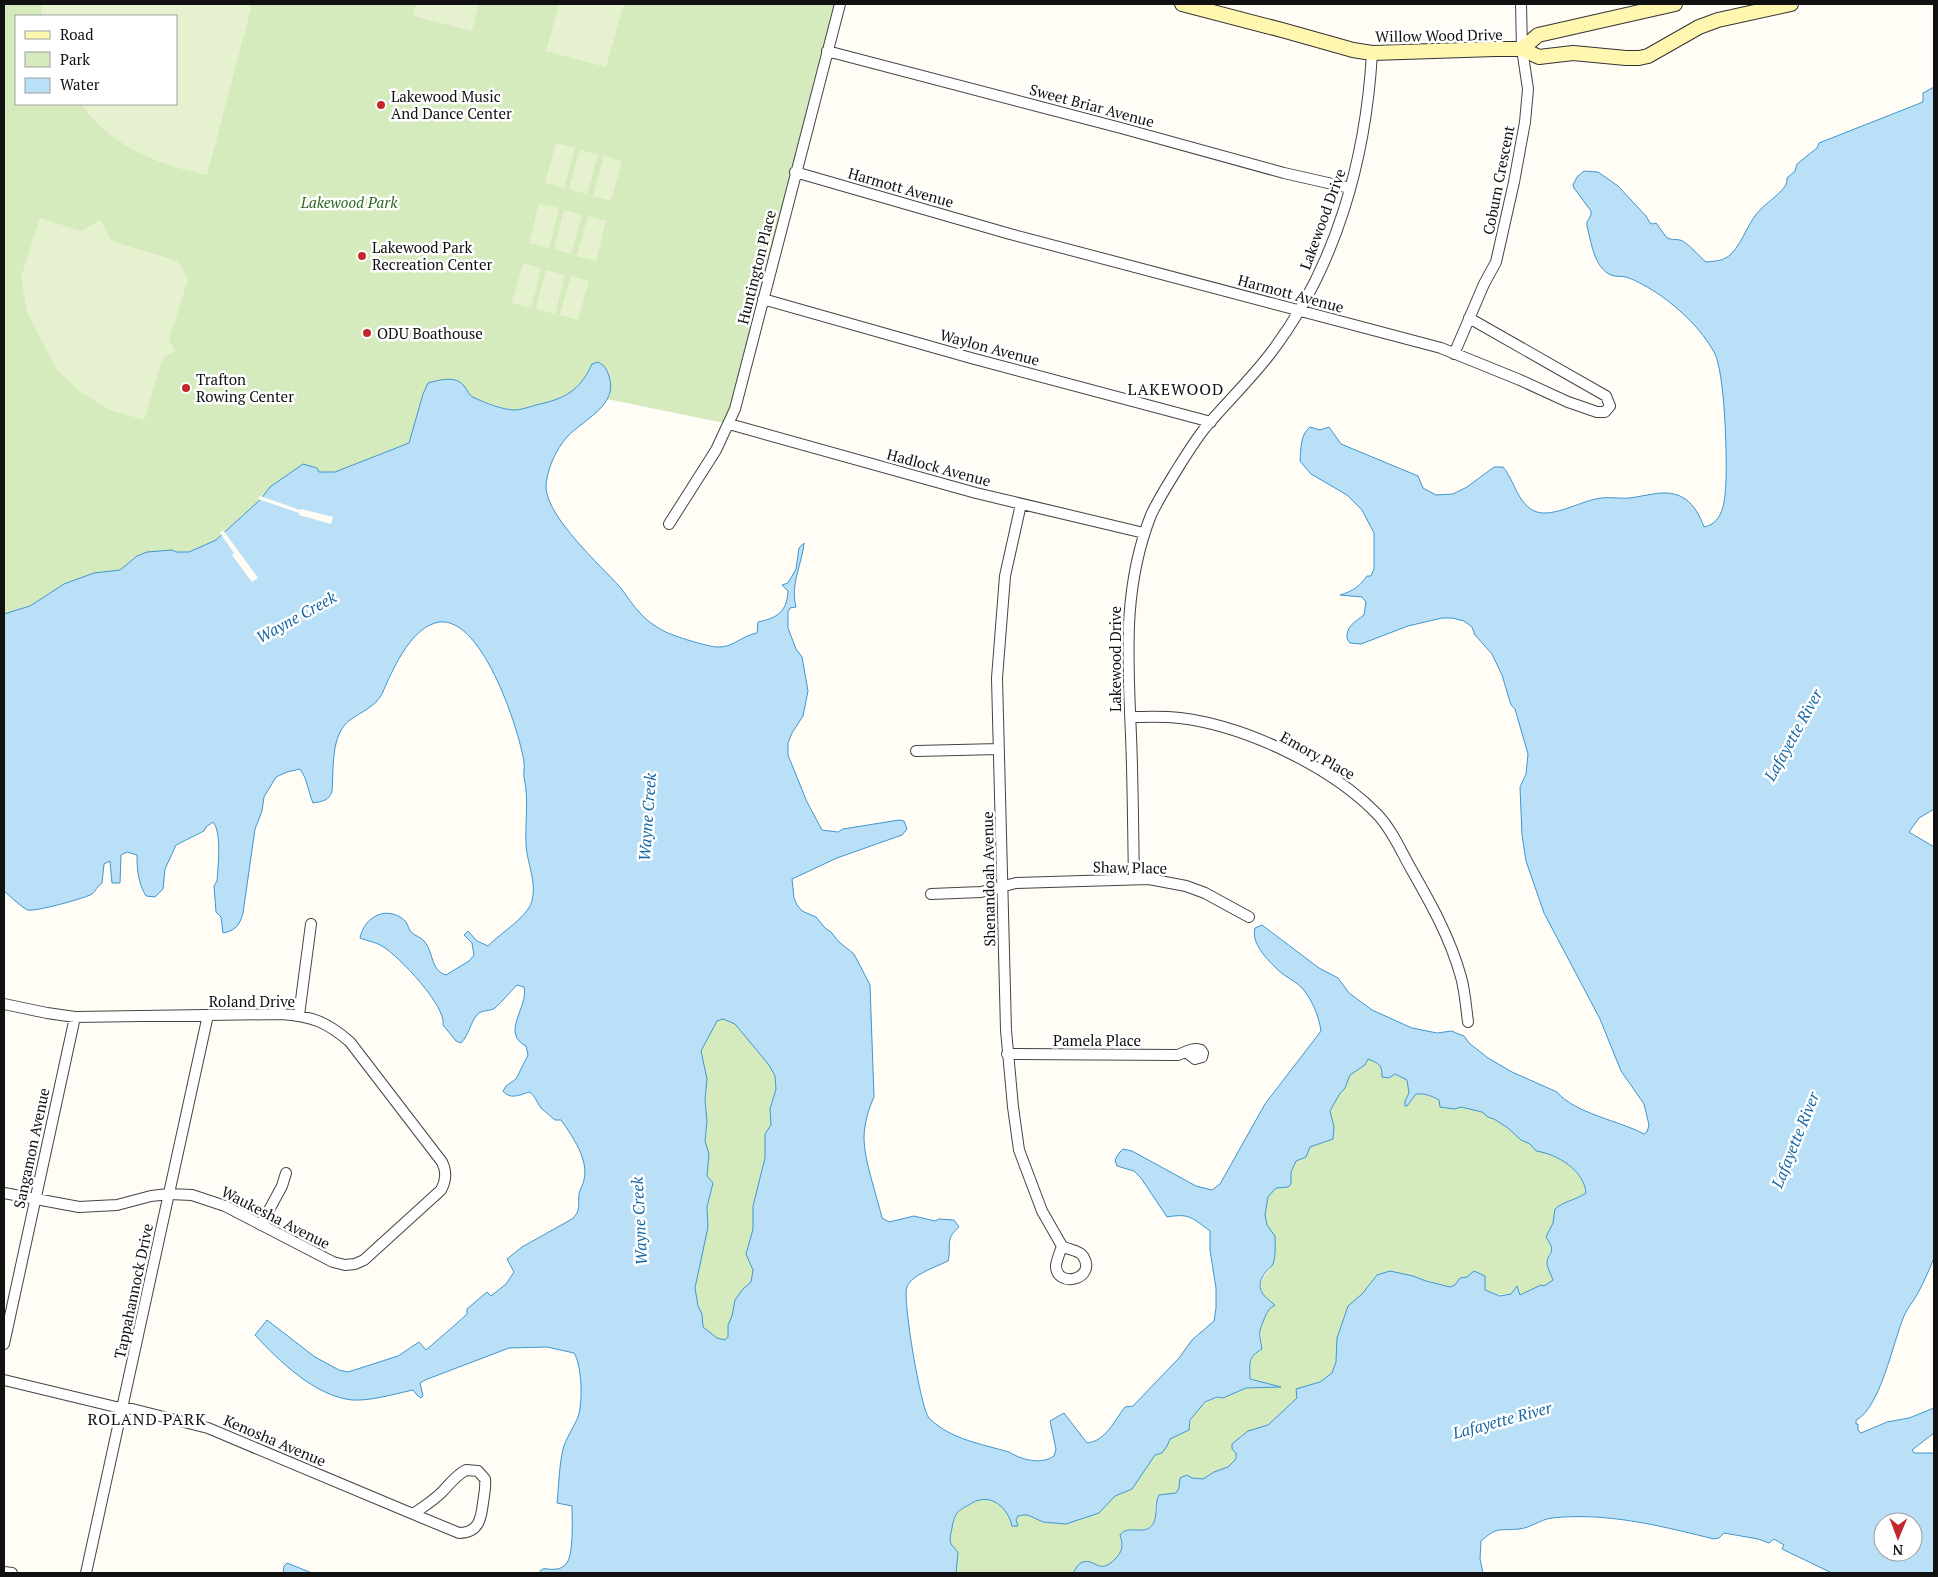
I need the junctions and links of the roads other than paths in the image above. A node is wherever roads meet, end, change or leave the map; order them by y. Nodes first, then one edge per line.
1 (840, 4) edge
2 (1182, 4) edge
3 (1521, 4) edge
4 (1675, 4) edge
5 (1792, 4) edge
6 (1522, 50) junction
7 (827, 51) junction
8 (1372, 53) junction
9 (795, 172) junction
10 (1350, 188) junction
11 (763, 299) junction
12 (1299, 312) junction
13 (1469, 318) junction
14 (1454, 354) junction
15 (1211, 422) junction
16 (728, 424) junction
17 (1021, 504) junction
18 (669, 524) dead end
19 (1144, 534) junction
20 (1130, 717) junction
21 (999, 749) junction
22 (916, 751) dead end
23 (1134, 879) junction
24 (1003, 886) junction
25 (931, 894) dead end
26 (1249, 917) dead end
27 (311, 924) dead end
28 (4, 1004) edge
29 (208, 1015) junction
30 (299, 1015) junction
31 (75, 1017) junction
32 (1468, 1022) dead end
33 (1186, 1052) dead end
34 (1008, 1054) junction
35 (286, 1173) dead end
36 (4, 1193) edge
37 (169, 1194) junction
38 (35, 1200) junction
39 (261, 1224) junction
40 (1062, 1246) dead end
41 (357, 1263) joint
42 (4, 1344) edge
43 (4, 1380) edge
44 (122, 1408) junction
45 (413, 1514) junction
46 (4, 1572) edge
47 (12, 1573) edge
48 (86, 1573) edge

1 - 7 street, Huntington Place
2 - 8 street, Willow Wood Drive
3 - 6 street, Coburn Crescent
4 - 6 street, Willow Wood Drive
5 - 6 street, Willow Wood Drive
6 - 8 street, Willow Wood Drive
6 - 13 street, Coburn Crescent
7 - 9 street, Huntington Place
7 - 10 street, Sweet Briar Avenue
8 - 10 street, Lakewood Drive
9 - 11 street, Huntington Place
9 - 12 street, Harmott Avenue
10 - 12 street, Lakewood Drive
11 - 15 street, Waylon Avenue
11 - 16 street, Huntington Place
12 - 14 street, Harmott Avenue
12 - 15 street, Lakewood Drive
13 - 14 street, Coburn Crescent
13 - 14 street, Harmott Avenue
15 - 19 street, Lakewood Drive
16 - 17 street, Hadlock Avenue
16 - 18 street, Huntington Place
17 - 19 street, Hadlock Avenue
17 - 21 street, Shenandoah Avenue
19 - 20 street, Lakewood Drive
20 - 23 street, Lakewood Drive
20 - 32 street, Emory Place
21 - 22 street
21 - 24 street, Shenandoah Avenue
23 - 24 street, Shaw Place
23 - 26 street, Shaw Place
24 - 25 street, Shaw Place
24 - 34 street, Shenandoah Avenue
27 - 30 street
28 - 31 street, Roland Drive
29 - 30 street, Roland Drive
29 - 31 street, Roland Drive
29 - 37 street, Tappahannock Drive
30 - 41 street, Roland Drive
31 - 38 street, Sangamon Avenue
33 - 34 street, Pamela Place
34 - 40 street, Shenandoah Avenue
35 - 39 street
36 - 38 street, Waukesha Avenue
37 - 38 street, Waukesha Avenue
37 - 39 street, Waukesha Avenue
37 - 44 street, Tappahannock Drive
38 - 42 street, Sangamon Avenue
39 - 41 street, Waukesha Avenue
43 - 44 street, Kenosha Avenue
44 - 45 street, Kenosha Avenue
44 - 48 street, Tappahannock Drive
45 - 45 street, Kenosha Avenue
46 - 47 street

